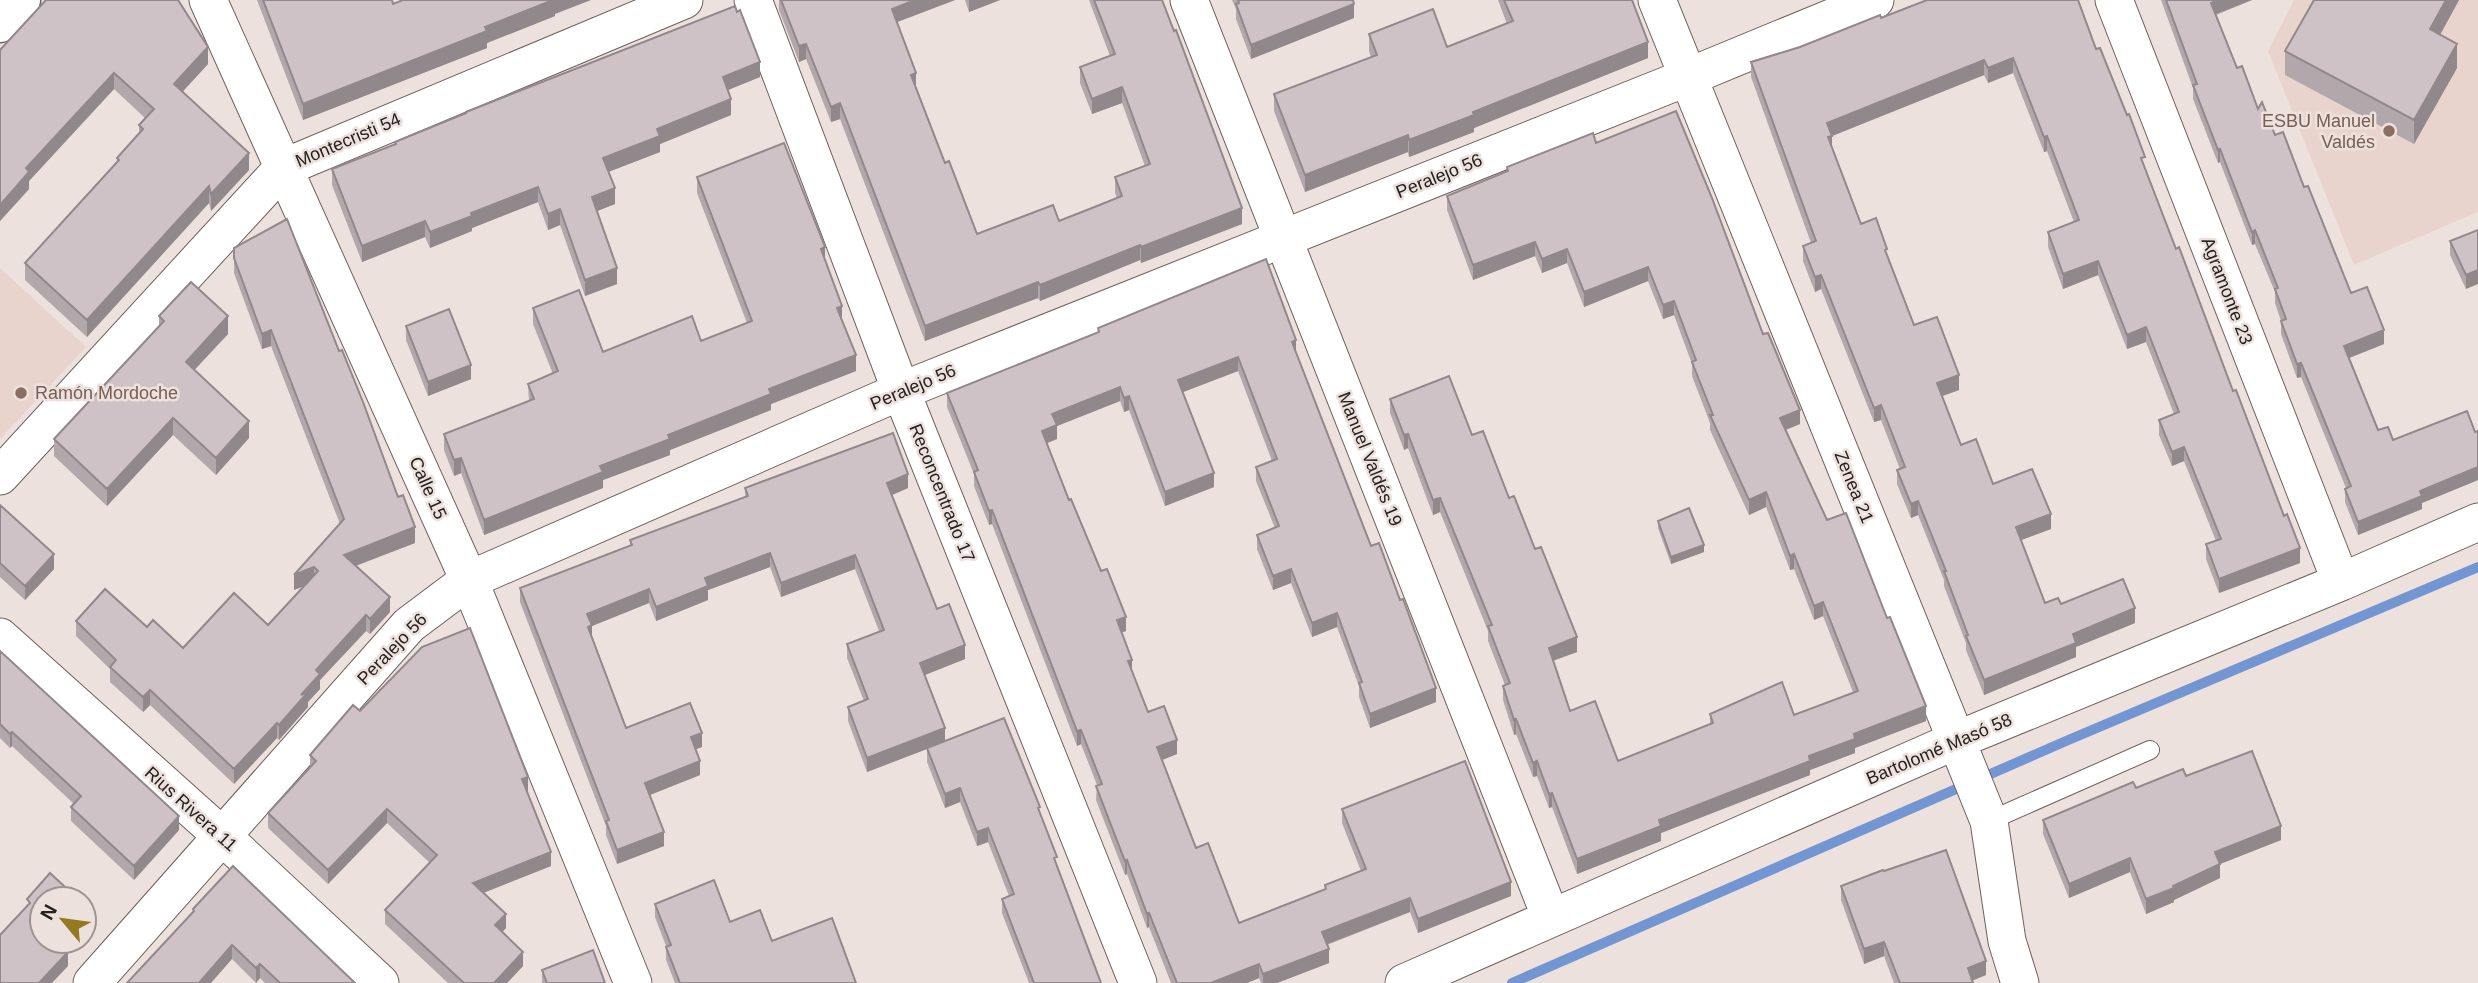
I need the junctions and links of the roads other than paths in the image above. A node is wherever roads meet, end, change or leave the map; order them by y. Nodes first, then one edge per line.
1 (21, 0) edge
2 (208, 0) edge
3 (684, 0) edge
4 (753, 0) edge
5 (1189, 0) edge
6 (1657, 0) edge
7 (1875, 0) edge
8 (2113, 0) edge
9 (0, 23) edge
10 (1688, 77) junction
11 (283, 168) junction
12 (1282, 238) junction
13 (901, 391) junction
14 (0, 476) edge
15 (2478, 522) edge
16 (469, 580) junction
17 (2341, 582) junction
18 (0, 637) edge
19 (1956, 740) junction
20 (2150, 750) dead end
21 (1989, 821) junction
22 (222, 836) junction
23 (1551, 918) junction
24 (92, 983) edge
25 (380, 983) edge
26 (633, 983) edge
27 (1138, 983) edge
28 (1404, 983) edge
29 (2020, 983) edge

1 - 9 main road
2 - 11 street, Calle 15
3 - 11 street, Montecristi 54
4 - 13 street, Reconcentrado 17
5 - 12 street, Manuel Valdés 19
6 - 10 street, Zenea 21
7 - 10 street, Peralejo 56
8 - 17 street, Agramonte 23
10 - 12 street, Peralejo 56
10 - 19 street, Zenea 21
11 - 14 street, Montecristi 54
11 - 16 street, Calle 15
12 - 13 street, Peralejo 56
12 - 23 street, Manuel Valdés 19
13 - 16 street, Peralejo 56
13 - 27 street, Reconcentrado 17
15 - 17 street, Bartolomé Masó 58
16 - 22 street, Peralejo 56
16 - 26 street, Calle 15
17 - 19 street, Bartolomé Masó 58
18 - 22 street, Rius Rivera 11
19 - 21 street, Zenea 21
19 - 23 street, Bartolomé Masó 58
20 - 21 lane
21 - 29 street, Zenea 21
22 - 24 street, Peralejo 56
22 - 25 street, Rius Rivera 11
23 - 28 street, Bartolomé Masó 58

